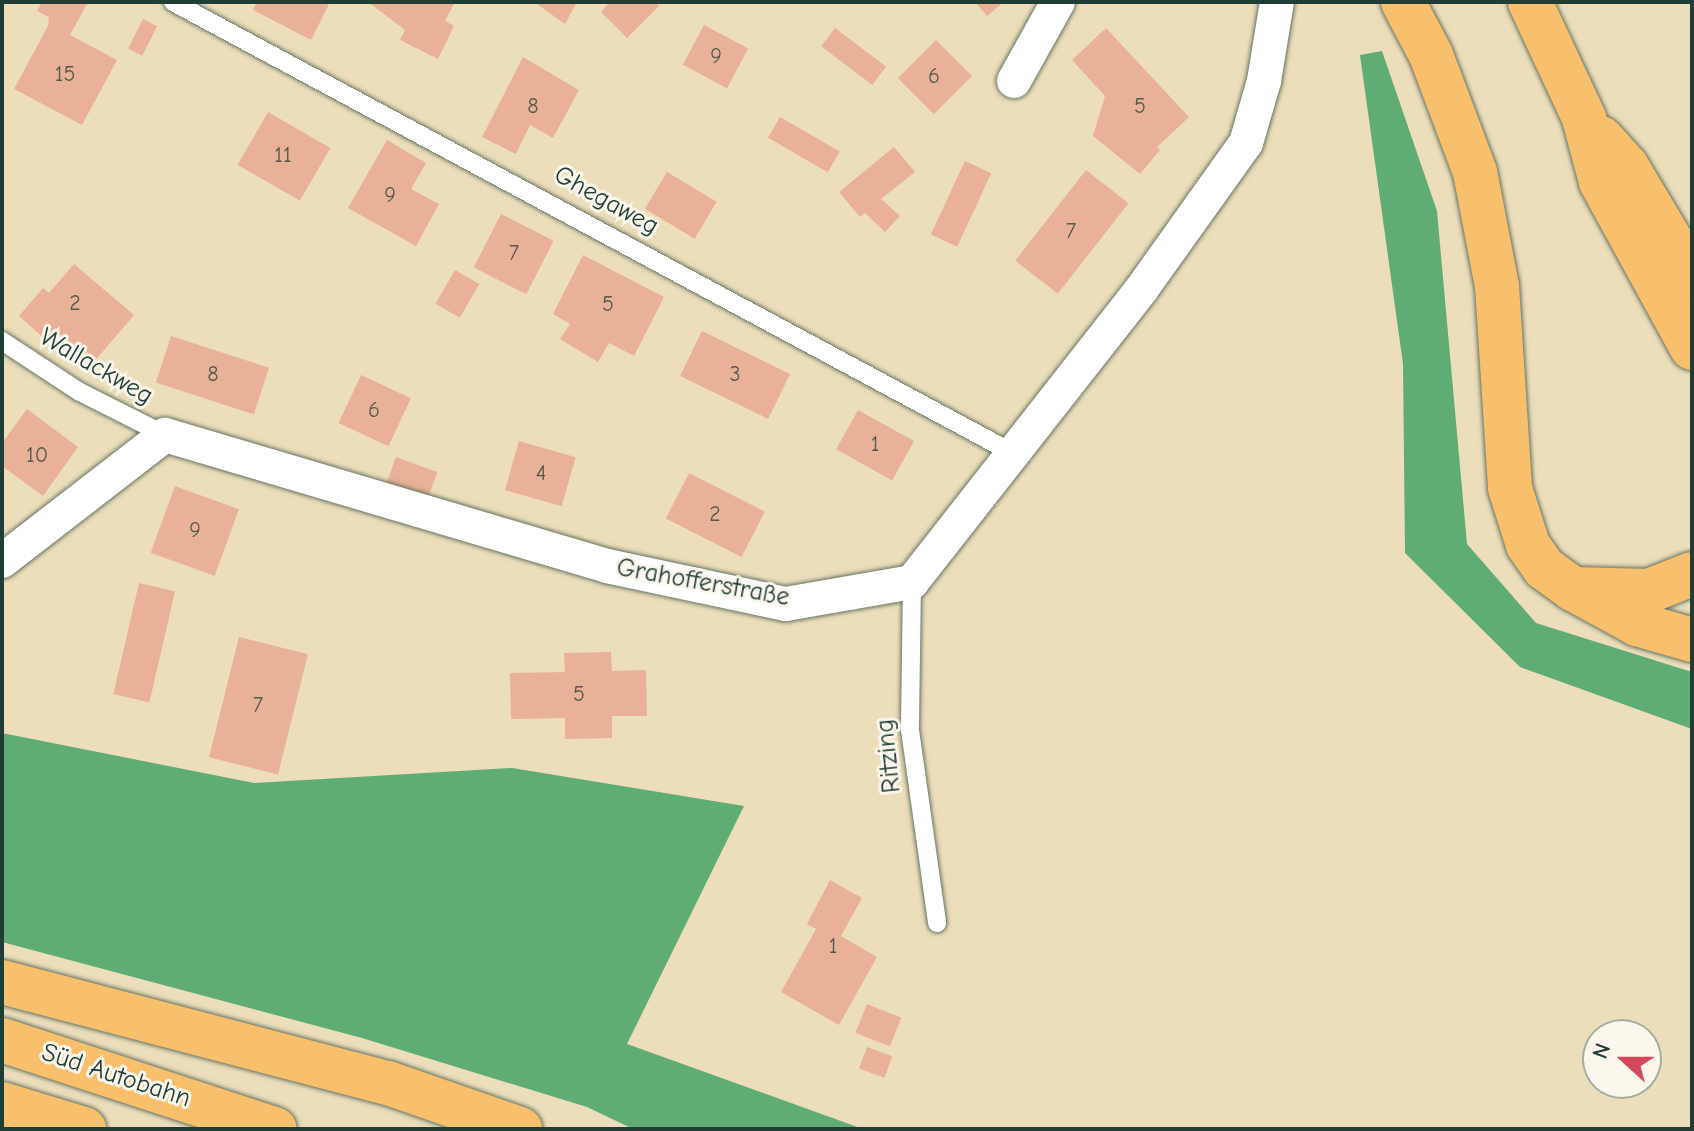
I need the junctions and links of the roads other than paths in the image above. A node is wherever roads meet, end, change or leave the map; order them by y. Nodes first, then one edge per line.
1 (173, 2) edge
2 (1058, 2) edge
3 (1277, 2) edge
4 (1403, 2) edge
5 (1530, 2) edge
6 (1014, 81) dead end
7 (1584, 118) junction
8 (1692, 276) edge
9 (2, 341) edge
10 (1692, 348) edge
11 (165, 435) junction
12 (1011, 452) junction
13 (2, 561) edge
14 (1692, 574) edge
15 (912, 582) junction
16 (1573, 589) junction
17 (1692, 640) edge
18 (937, 923) dead end
19 (2, 982) edge
20 (2, 1040) edge
21 (2, 1104) edge
22 (84, 1129) edge
23 (275, 1129) edge
24 (520, 1129) edge

1 - 12 lane, Ghegaweg
2 - 6 street
3 - 12 street
4 - 16 main road
5 - 7 main road
7 - 8 main road
7 - 10 main road
9 - 11 lane, Wallackweg
11 - 13 street
11 - 15 street, Grahofferstraße
12 - 15 street
14 - 16 main road
15 - 18 lane, Ritzing
16 - 17 main road
19 - 24 main road
20 - 23 main road, Süd Autobahn
21 - 22 main road

